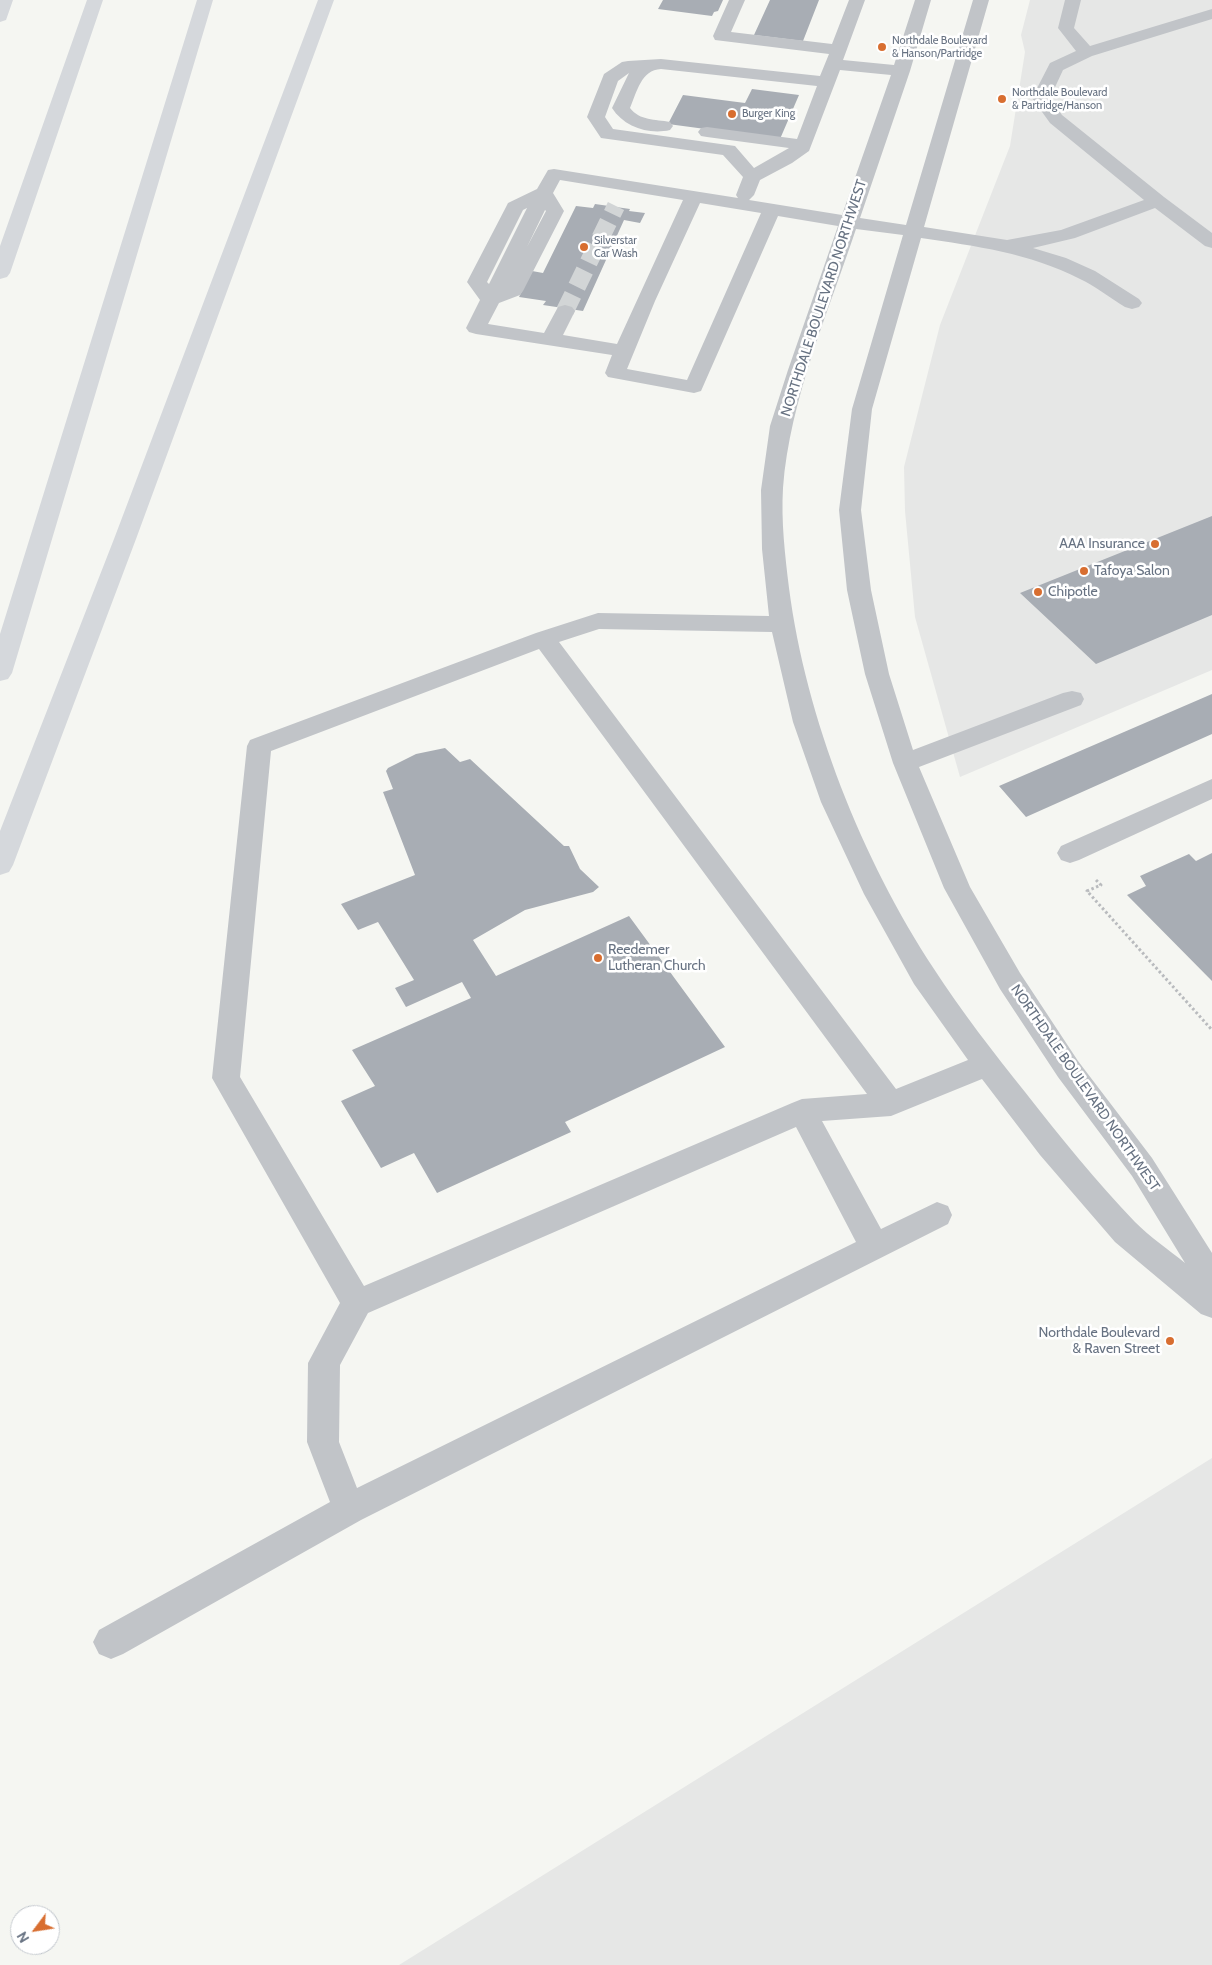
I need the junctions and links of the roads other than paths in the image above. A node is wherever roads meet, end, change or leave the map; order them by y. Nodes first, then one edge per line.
1 (5, 0) edge
2 (95, 0) edge
3 (205, 0) edge
4 (326, 0) edge
5 (737, 0) edge
6 (857, 0) edge
7 (923, 0) edge
8 (981, 0) edge
9 (1073, 0) edge
10 (1212, 14) edge
11 (0, 18) edge
12 (1086, 52) junction
13 (836, 57) junction
14 (647, 65) junction
15 (900, 71) junction
16 (827, 82) junction
17 (804, 145) junction
18 (752, 177) junction
19 (694, 196) junction
20 (1157, 201) junction
21 (742, 204) junction
22 (772, 209) junction
23 (849, 222) junction
24 (912, 232) junction
25 (1212, 242) edge
26 (1001, 244) junction
27 (0, 273) edge
28 (1132, 303) dead end
29 (565, 310) tunnel mouth
30 (551, 339) junction
31 (624, 351) junction
32 (782, 624) junction
33 (544, 639) junction
34 (0, 673) edge
35 (1072, 699) dead end
36 (905, 764) junction
37 (1212, 788) edge
38 (1070, 853) road end
39 (0, 865) edge
40 (987, 1065) junction
41 (891, 1104) junction
42 (802, 1111) junction
43 (937, 1215) dead end
44 (875, 1247) junction
45 (1212, 1280) edge
46 (358, 1303) junction
47 (1212, 1304) edge
48 (349, 1509) junction
49 (111, 1642) dead end

1 - 11 highway
2 - 27 highway
3 - 34 highway
4 - 39 highway
5 - 13 street
6 - 13 street
7 - 15 street, NORTHDALE BOULEVARD NORTHWEST
8 - 24 street, NORTHDALE BOULEVARD NORTHWEST
9 - 12 street
10 - 12 street
12 - 20 street
13 - 15 street
13 - 16 street
14 - 16 street
14 - 17 street
14 - 18 street
15 - 23 street, NORTHDALE BOULEVARD NORTHWEST
16 - 17 street
17 - 18 street
18 - 21 street
19 - 21 street
19 - 30 street
19 - 31 street
20 - 25 street
20 - 26 street
21 - 22 street
22 - 23 street
22 - 31 street
23 - 24 street
23 - 32 street, NORTHDALE BOULEVARD NORTHWEST
24 - 26 street
24 - 36 street, NORTHDALE BOULEVARD NORTHWEST
26 - 28 street
29 - 30 street
30 - 31 street
32 - 33 street
32 - 40 street, NORTHDALE BOULEVARD NORTHWEST
33 - 41 street
33 - 46 street
35 - 36 street
36 - 45 street, NORTHDALE BOULEVARD NORTHWEST
37 - 38 street
40 - 41 street
40 - 47 street, NORTHDALE BOULEVARD NORTHWEST
41 - 42 street
42 - 44 street
42 - 46 street
43 - 44 street
44 - 48 street
46 - 48 street
48 - 49 street

